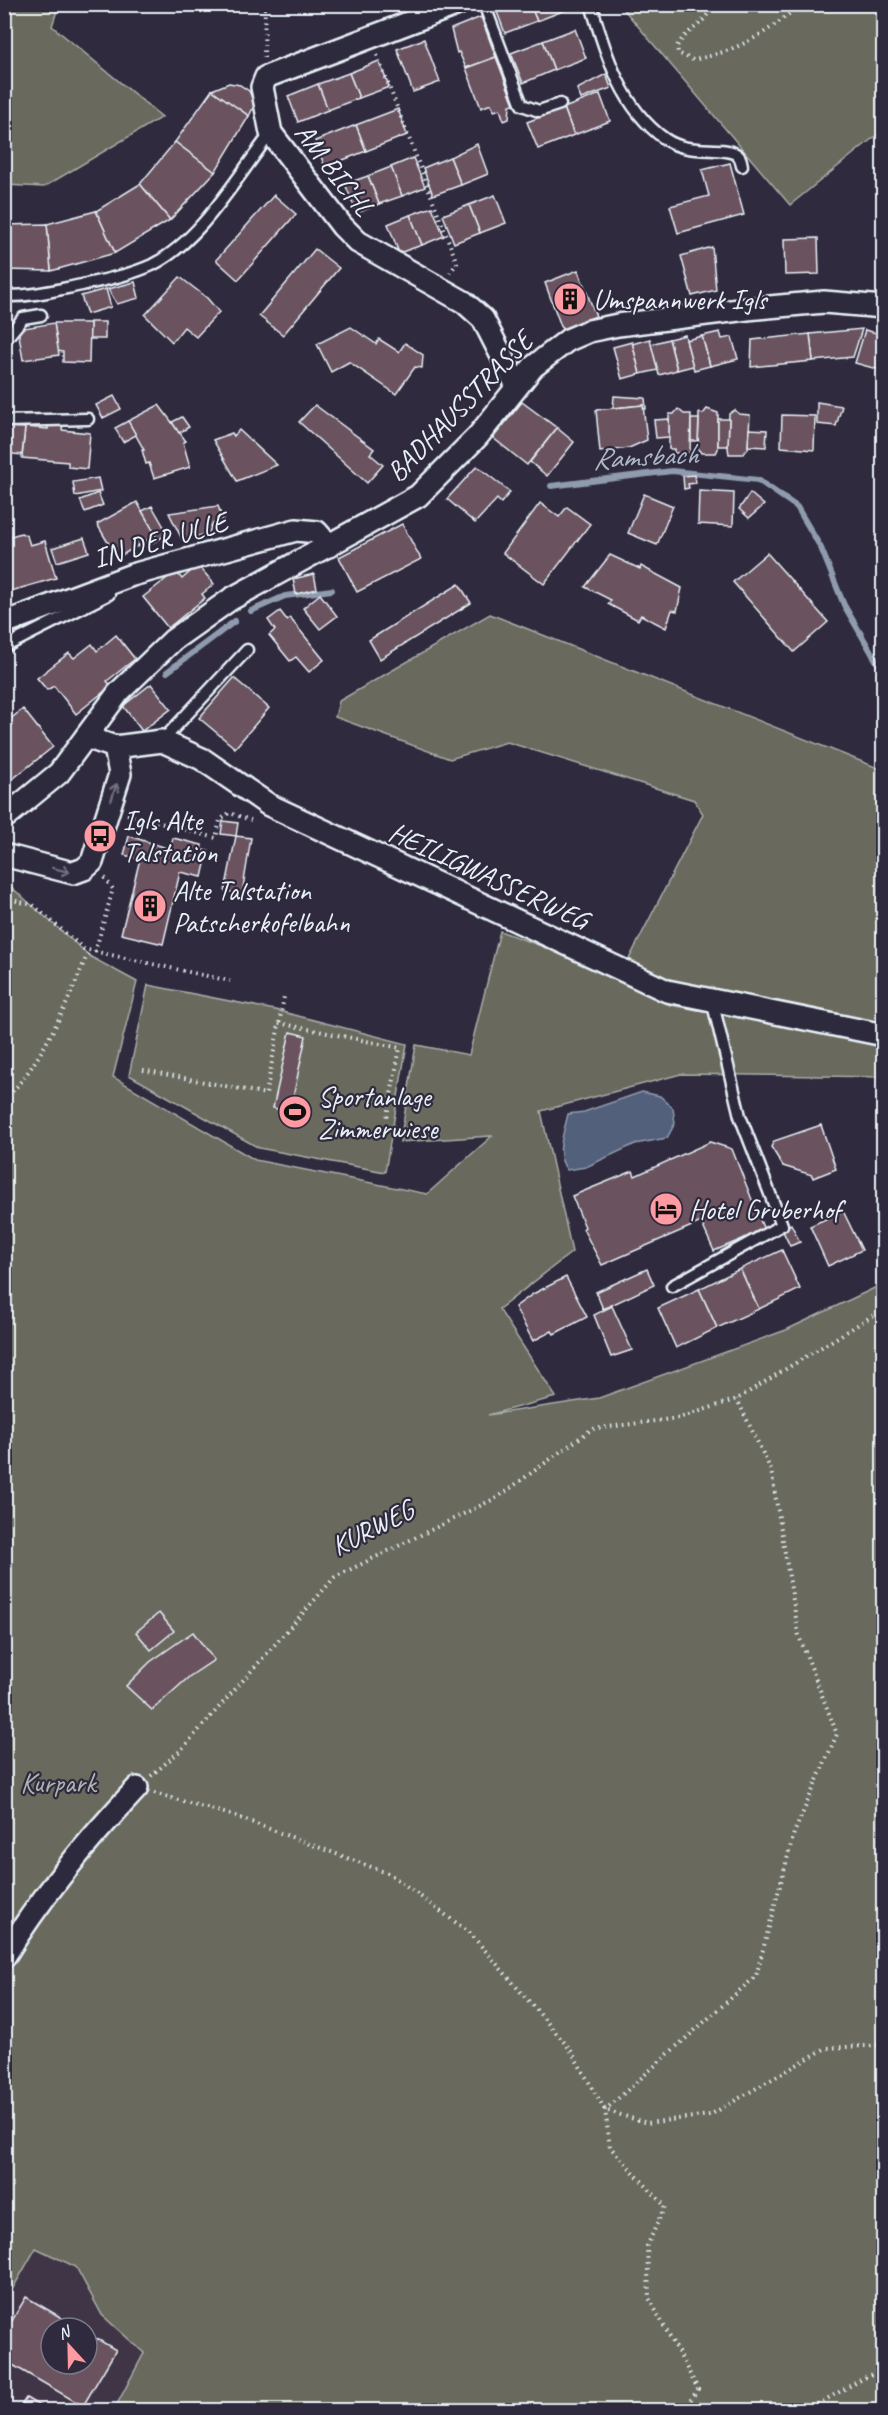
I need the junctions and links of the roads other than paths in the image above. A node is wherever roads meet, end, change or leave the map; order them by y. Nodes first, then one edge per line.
1 (458, 4) edge
2 (484, 4) edge
3 (591, 4) edge
4 (560, 104) dead end
5 (271, 132) junction
6 (742, 166) dead end
7 (4, 296) edge
8 (884, 307) edge
9 (41, 315) dead end
10 (4, 342) edge
11 (517, 386) junction
12 (88, 419) dead end
13 (4, 422) edge
14 (329, 546) junction
15 (132, 575) junction
16 (4, 623) edge
17 (4, 647) edge
18 (247, 650) dead end
19 (86, 737) junction
20 (162, 741) junction
21 (115, 747) junction
22 (4, 818) edge
23 (4, 855) edge
24 (712, 1000) junction
25 (884, 1035) edge
26 (672, 1286) dead end
27 (137, 1788) road end
28 (4, 1957) edge

1 - 5 street, AM BICHL
2 - 4 lane
3 - 6 lane
5 - 7 lane
5 - 11 street, AM BICHL
8 - 11 street, BADHAUSSTRASSE
9 - 10 lane
11 - 14 street, BADHAUSSTRASSE
12 - 13 lane
14 - 15 street, IN DER ULLE
14 - 19 street, BADHAUSSTRASSE
15 - 16 street, IN DER ULLE
15 - 17 lane
18 - 20 lane
19 - 21 street
19 - 22 street, BADHAUSSTRASSE
20 - 21 street
20 - 24 street, HEILIGWASSERWEG
23 -> 21 street
24 - 25 street, HEILIGWASSERWEG
24 - 26 lane
27 - 28 street

